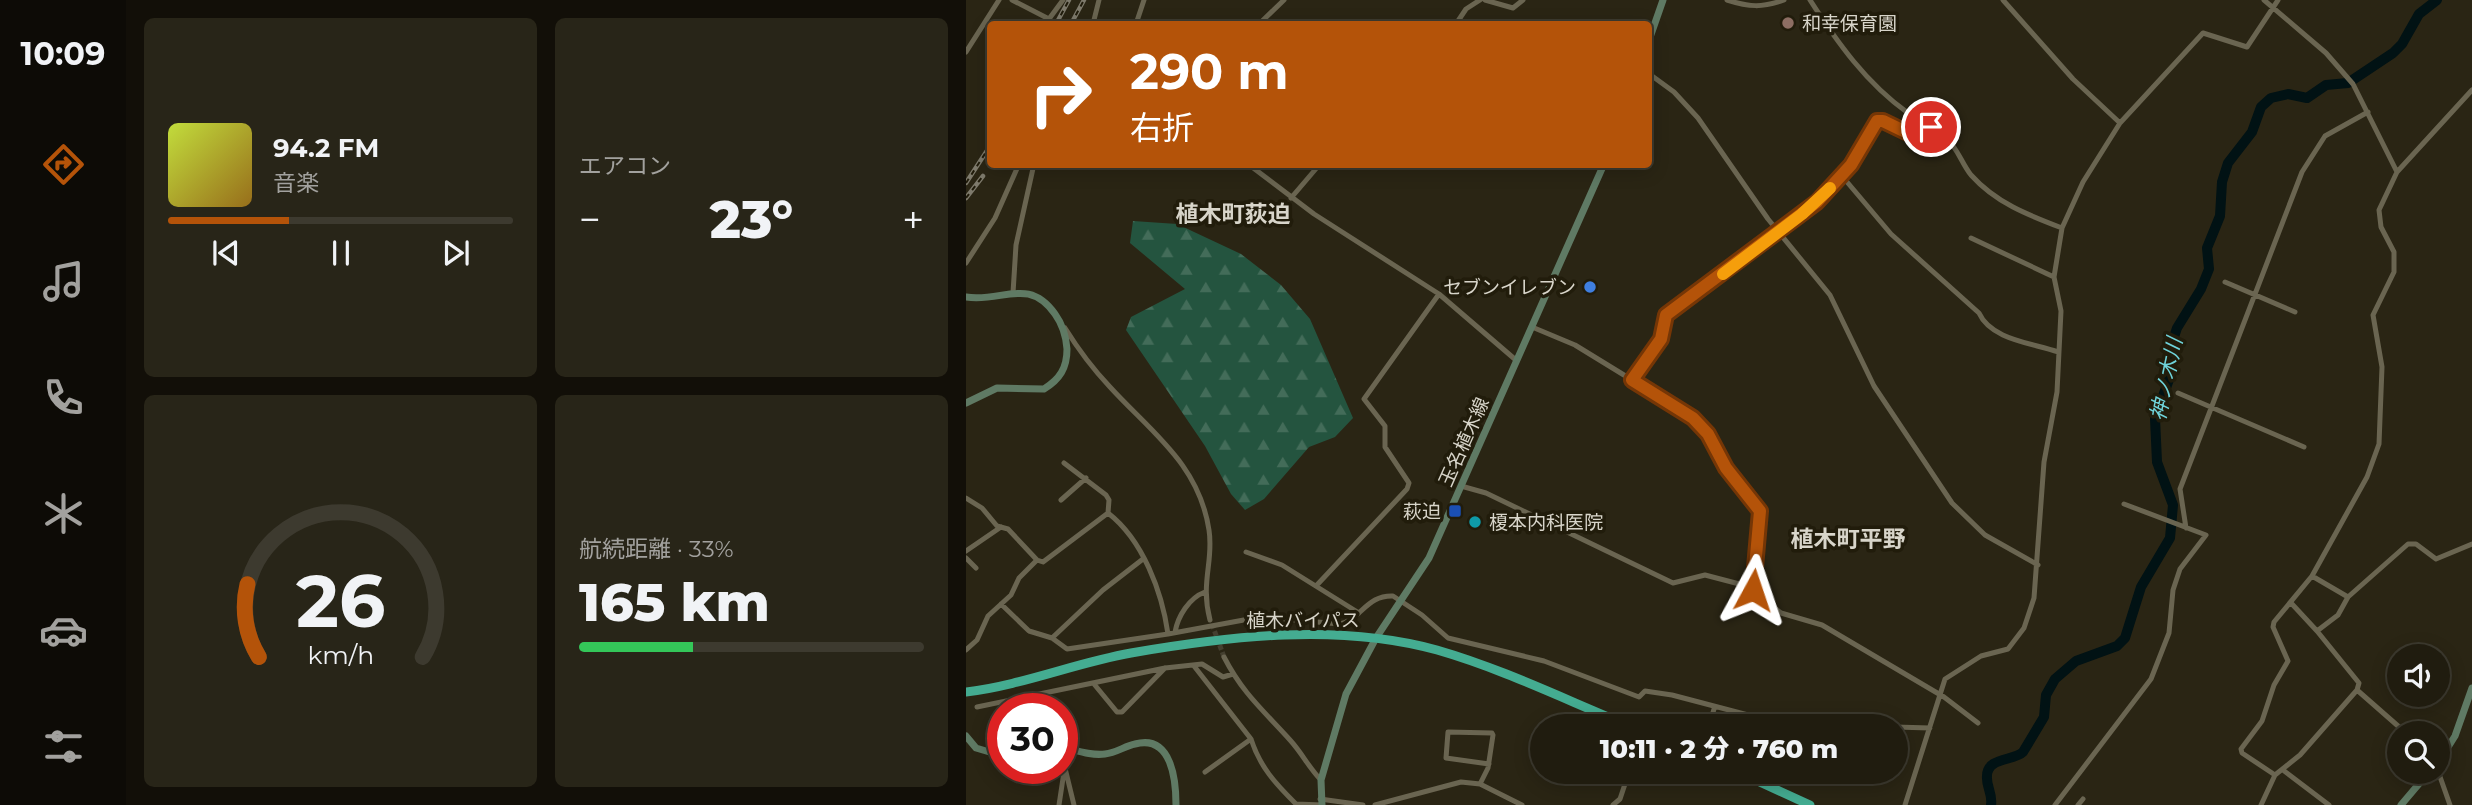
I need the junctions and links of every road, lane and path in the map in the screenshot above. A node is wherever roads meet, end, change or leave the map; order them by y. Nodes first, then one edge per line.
1 (999, 0) edge
2 (1012, 0) edge
3 (1063, 0) edge
4 (1099, 0) edge
5 (1144, 0) edge
6 (1284, 0) edge
7 (1480, 0) edge
8 (1485, 0) edge
9 (1523, 0) edge
10 (1663, 0) edge
11 (1727, 0) edge
12 (1784, 0) edge
13 (1810, 0) edge
14 (2003, 0) edge
15 (2264, 0) edge
16 (2278, 0) edge
17 (2273, 7) junction
18 (1094, 21) edge
19 (1137, 21) edge
20 (1262, 21) edge
21 (1458, 21) edge
22 (1652, 32) edge
23 (966, 52) edge
24 (1652, 76) edge
25 (2472, 90) edge
26 (2368, 112) junction
27 (2120, 123) junction
28 (1931, 127) junction
29 (1017, 168) edge
30 (1033, 168) edge
31 (1253, 168) edge
32 (1317, 168) edge
33 (1602, 168) edge
34 (2397, 172) junction
35 (1842, 176) junction
36 (1291, 198) junction
37 (2062, 228) junction
38 (1778, 231) junction
39 (1971, 238) dead end
40 (966, 263) edge
41 (2054, 277) junction
42 (2225, 282) dead end
43 (1013, 293) junction
44 (1439, 294) junction
45 (2255, 295) junction
46 (966, 297) edge
47 (2295, 313) dead end
48 (1062, 324) junction
49 (1532, 327) junction
50 (2058, 352) junction
51 (1517, 361) junction
52 (1632, 380) junction
53 (2178, 393) dead end
54 (966, 403) edge
55 (2211, 407) junction
56 (2304, 447) dead end
57 (1064, 463) dead end
58 (1086, 478) junction
59 (1461, 486) junction
60 (966, 499) edge
61 (1060, 500) dead end
62 (2124, 504) dead end
63 (1108, 513) junction
64 (1001, 527) junction
65 (2186, 528) junction
66 (966, 540) edge
67 (2472, 544) edge
68 (973, 547) junction
69 (966, 551) edge
70 (1246, 552) dead end
71 (966, 558) edge
72 (1143, 559) junction
73 (1037, 560) junction
74 (2038, 565) junction
75 (976, 568) dead end
76 (2312, 576) junction
77 (1316, 586) junction
78 (1753, 590) junction
79 (1205, 592) junction
80 (2348, 597) junction
81 (1403, 601) junction
82 (1002, 604) junction
83 (2292, 604) junction
84 (1359, 613) junction
85 (1210, 620) tunnel mouth
86 (2317, 631) junction
87 (1175, 632) junction
88 (1168, 634) junction
89 (1052, 638) junction
90 (1376, 638) junction
91 (966, 650) edge
92 (1224, 657) tunnel mouth
93 (1194, 666) junction
94 (1166, 668) junction
95 (1233, 674) junction
96 (1094, 684) junction
97 (2472, 688) edge
98 (2357, 690) junction
99 (966, 692) edge
100 (1938, 694) junction
101 (977, 707) dead end
102 (1714, 709) junction
103 (1601, 714) edge
104 (1713, 714) edge
105 (1741, 714) edge
106 (2392, 721) edge
107 (1978, 723) dead end
108 (1908, 727) edge
109 (1930, 728) junction
110 (966, 736) edge
111 (1251, 739) junction
112 (2450, 744) edge
113 (987, 751) edge
114 (1078, 751) edge
115 (1489, 764) junction
116 (2283, 770) junction
117 (1205, 772) dead end
118 (2275, 775) junction
119 (1321, 780) junction
120 (1062, 784) edge
121 (1069, 784) edge
122 (1480, 784) junction
123 (1625, 784) edge
124 (1763, 784) edge
125 (2417, 784) edge
126 (2443, 784) edge
127 (2083, 799) dead end
128 (1321, 802) edge
129 (1805, 804) edge
130 (1059, 805) edge
131 (1074, 805) edge
132 (1176, 805) edge
133 (1363, 805) edge
134 (1375, 805) edge
135 (1522, 805) edge
136 (1613, 805) edge
137 (1905, 805) edge
138 (2055, 805) edge
139 (2078, 805) edge
140 (2261, 805) edge
141 (2329, 805) edge
142 (2401, 805) edge
143 (2450, 805) edge

1 - 23 street
2 - 3 street
4 - 18 street
5 - 19 street
6 - 20 street
7 - 21 street
8 - 9 street
10 - 22 main road
11 - 12 street
13 - 28 street
14 - 27 street
15 - 17 street
16 - 17 street
17 - 26 street
17 - 27 street
24 - 38 street
25 - 34 street
26 - 34 street
26 - 45 street
27 - 37 street
28 - 35 street
28 - 37 street
29 - 40 street
30 - 43 street
31 - 36 street
32 - 36 street
33 - 49 main road, 玉名植木線
34 - 76 street
35 - 38 street
35 - 50 street
36 - 44 street
37 - 41 street
38 - 52 street
38 - 74 street
39 - 41 street
41 - 50 street
42 - 45 street
43 - 46 main road
43 - 48 main road
44 - 51 street
44 - 77 street
45 - 47 street
45 - 55 street
48 - 54 main road
48 - 79 street
49 - 51 main road, 玉名植木線
49 - 52 street
50 - 74 street
51 - 59 main road, 玉名植木線
52 - 78 street
53 - 55 street
55 - 56 street
55 - 65 street
57 - 58 street
58 - 61 street
58 - 63 street
59 - 78 street
59 - 81 main road, 玉名植木線
60 - 64 street
62 - 65 street
63 - 72 street
63 - 73 street
64 - 68 street
64 - 73 street
65 - 138 street
66 - 68 street
67 - 80 street
68 - 69 street
70 - 77 street
71 - 75 street
72 - 88 street
72 - 89 street
73 - 82 street
74 - 100 street
76 - 80 street
76 - 83 street
77 - 84 street
78 - 100 street
79 - 85 street
79 - 87 street
80 - 86 street
81 - 84 street
81 - 90 main road, 玉名植木線
81 - 102 street
82 - 89 street
82 - 91 street
83 - 86 street
83 - 118 street
84 - 87 street
86 - 98 street
87 - 88 street
88 - 89 street
90 - 99 highway, 植木バイパス
90 - 103 highway, 植木バイパス
90 - 119 main road, 玉名植木線
92 - 95 street
93 - 94 street
93 - 95 street
93 - 111 street
94 - 96 street
94 - 96 street
95 - 119 street
96 - 101 street
97 - 112 main road
98 - 106 street
98 - 116 street
100 - 107 street
100 - 109 street
102 - 104 street
102 - 105 street
108 - 109 street
109 - 137 street
110 - 113 main road
111 - 117 street
111 - 128 street
114 - 132 main road
115 - 115 street
115 - 122 street
116 - 118 street
116 - 141 street
118 - 140 street
119 - 128 main road, 玉名植木線
120 - 130 street
121 - 131 street
122 - 134 street
122 - 135 street
123 - 136 street
124 - 129 highway
125 - 142 main road
126 - 143 street
127 - 139 street
128 - 133 street

